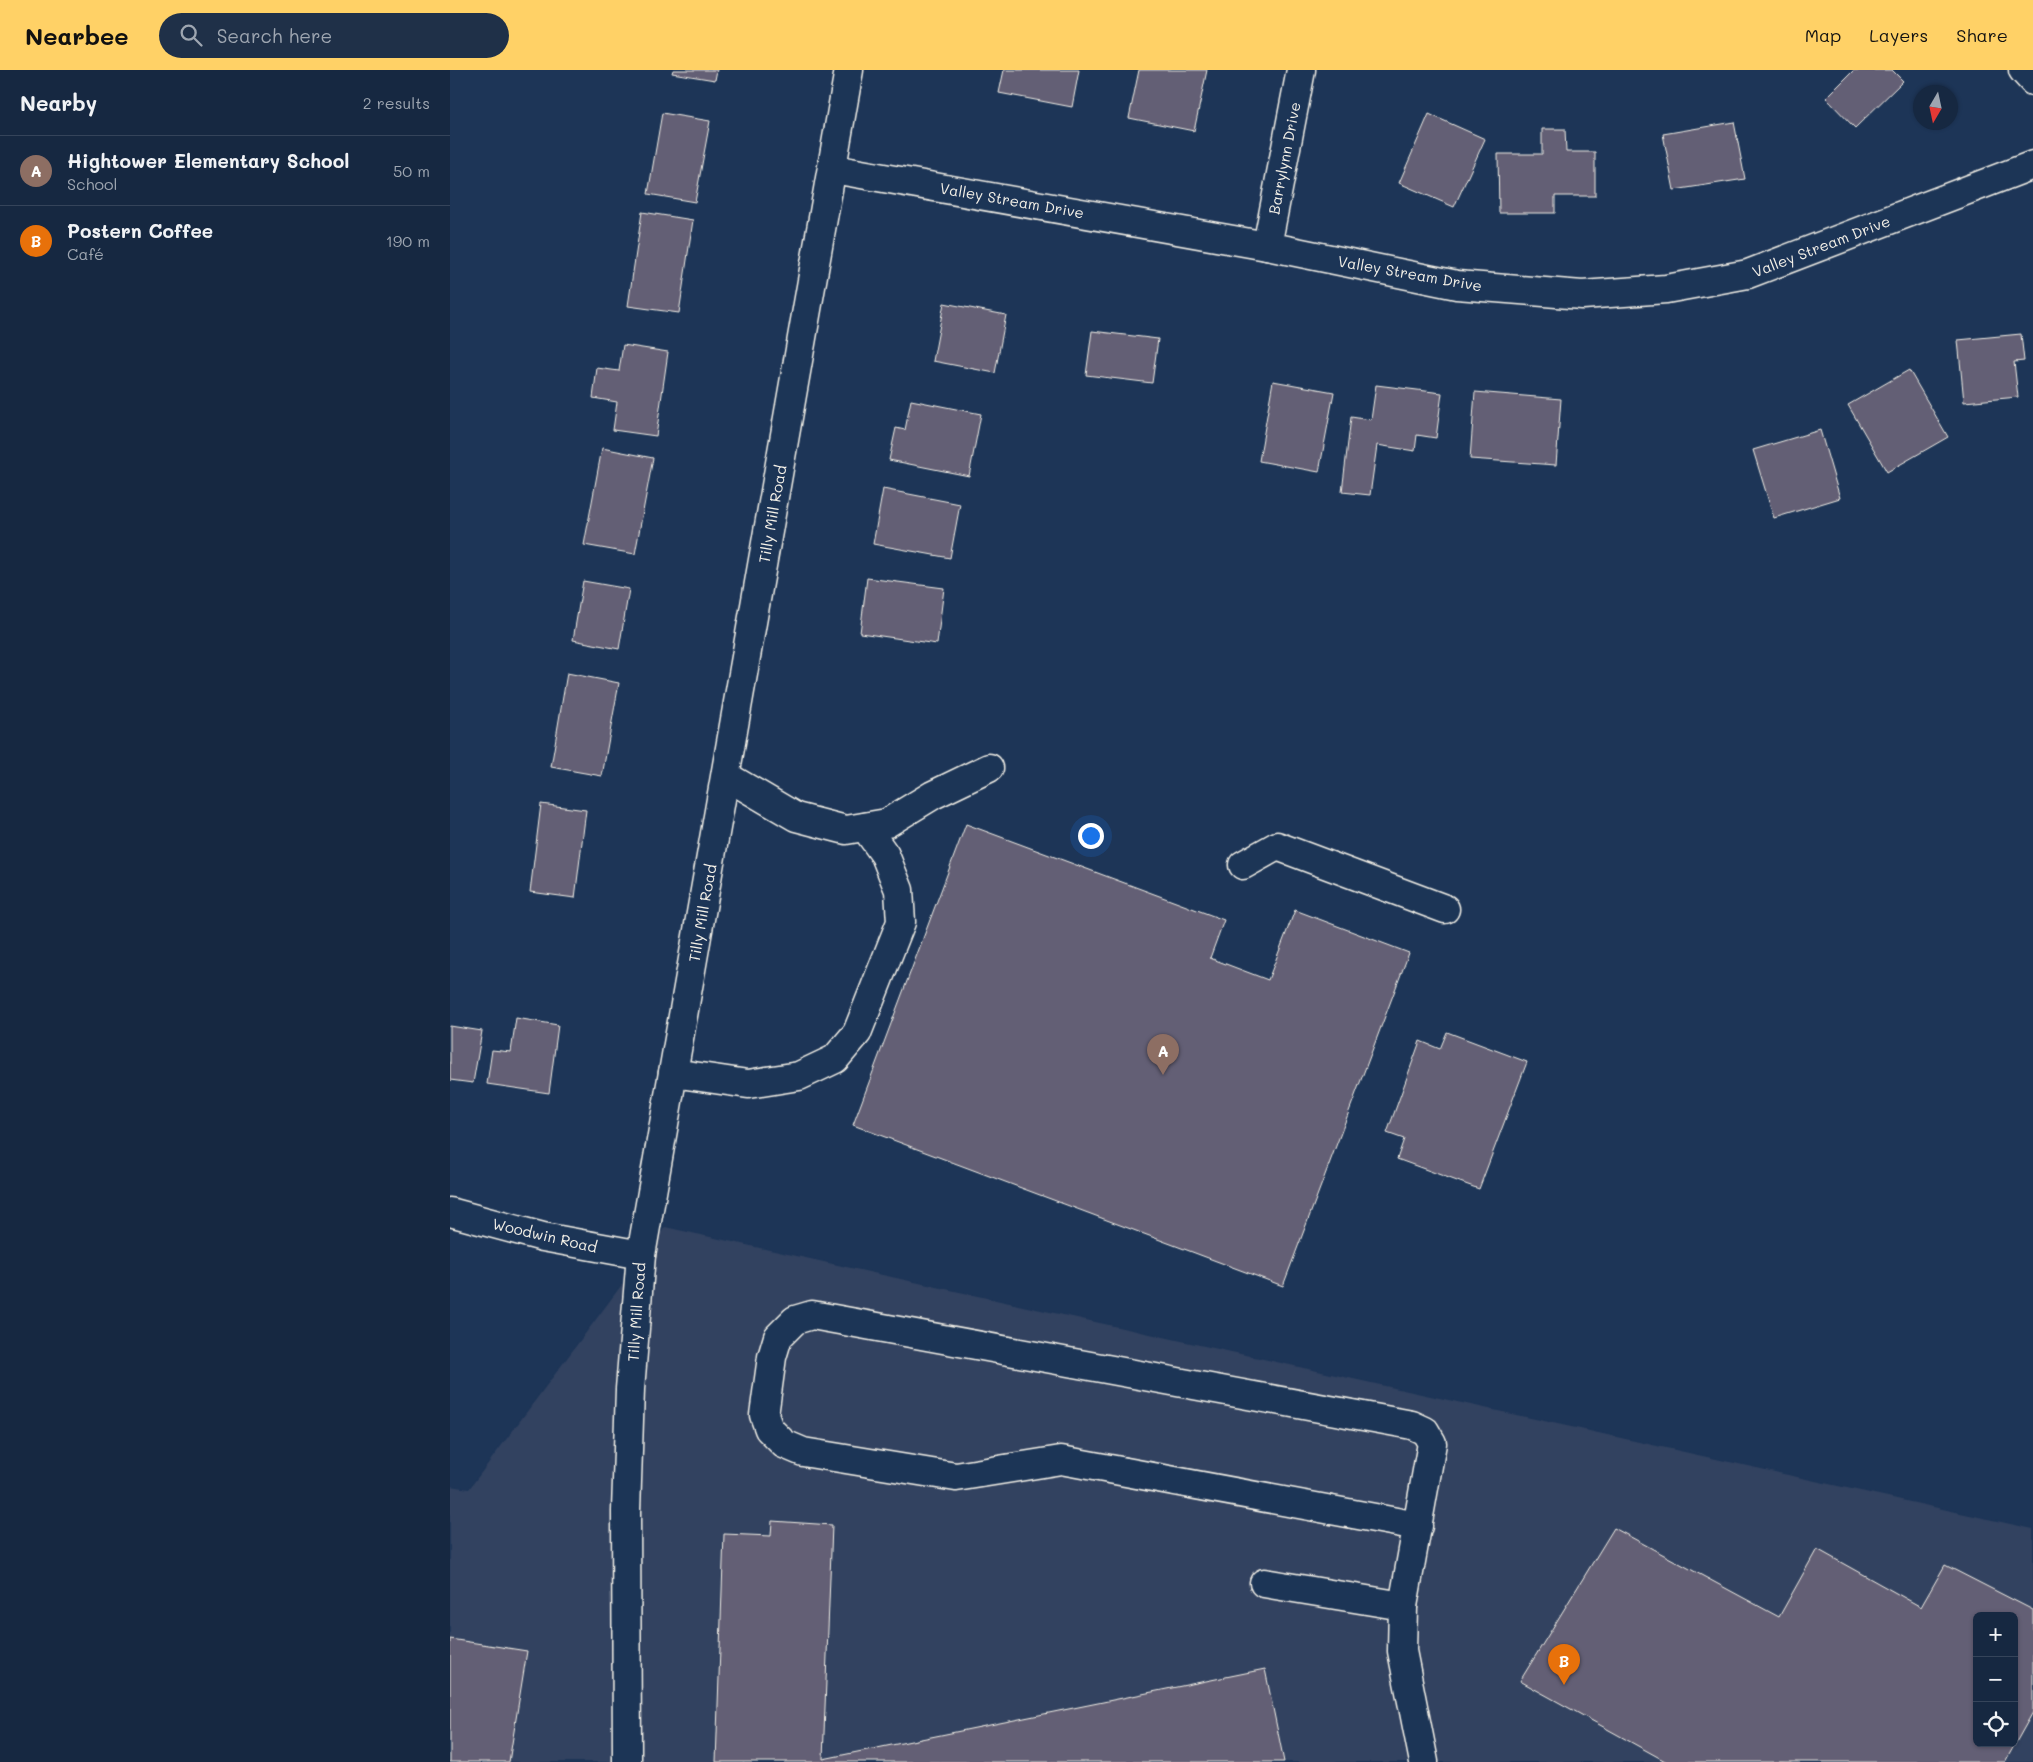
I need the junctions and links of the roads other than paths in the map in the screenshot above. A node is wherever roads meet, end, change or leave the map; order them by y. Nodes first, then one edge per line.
1 (849, 70) edge
2 (1301, 70) edge
3 (2023, 70) edge
4 (2033, 81) edge
5 (2033, 165) edge
6 (833, 169) junction
7 (1267, 246) junction
8 (989, 768) dead end
9 (726, 776) junction
10 (865, 827) junction
11 (1243, 865) dead end
12 (1445, 909) dead end
13 (673, 1074) junction
14 (450, 1212) edge
15 (640, 1255) junction
16 (1418, 1526) junction
17 (1264, 1583) dead end
18 (1403, 1606) junction
19 (627, 1762) edge
20 (1424, 1762) edge

1 - 6 street, Tilly Mill Road
2 - 7 street, Barrylynn Drive
3 - 4 street
5 - 7 street, Valley Stream Drive
6 - 7 street, Valley Stream Drive
6 - 9 street, Tilly Mill Road
8 - 10 street
9 - 10 street
9 - 13 street, Tilly Mill Road
10 - 13 street
11 - 12 street
13 - 15 street, Tilly Mill Road
14 - 15 street, Woodwin Road
15 - 19 street, Tilly Mill Road
16 - 16 street
16 - 18 street
17 - 18 street
18 - 20 street

